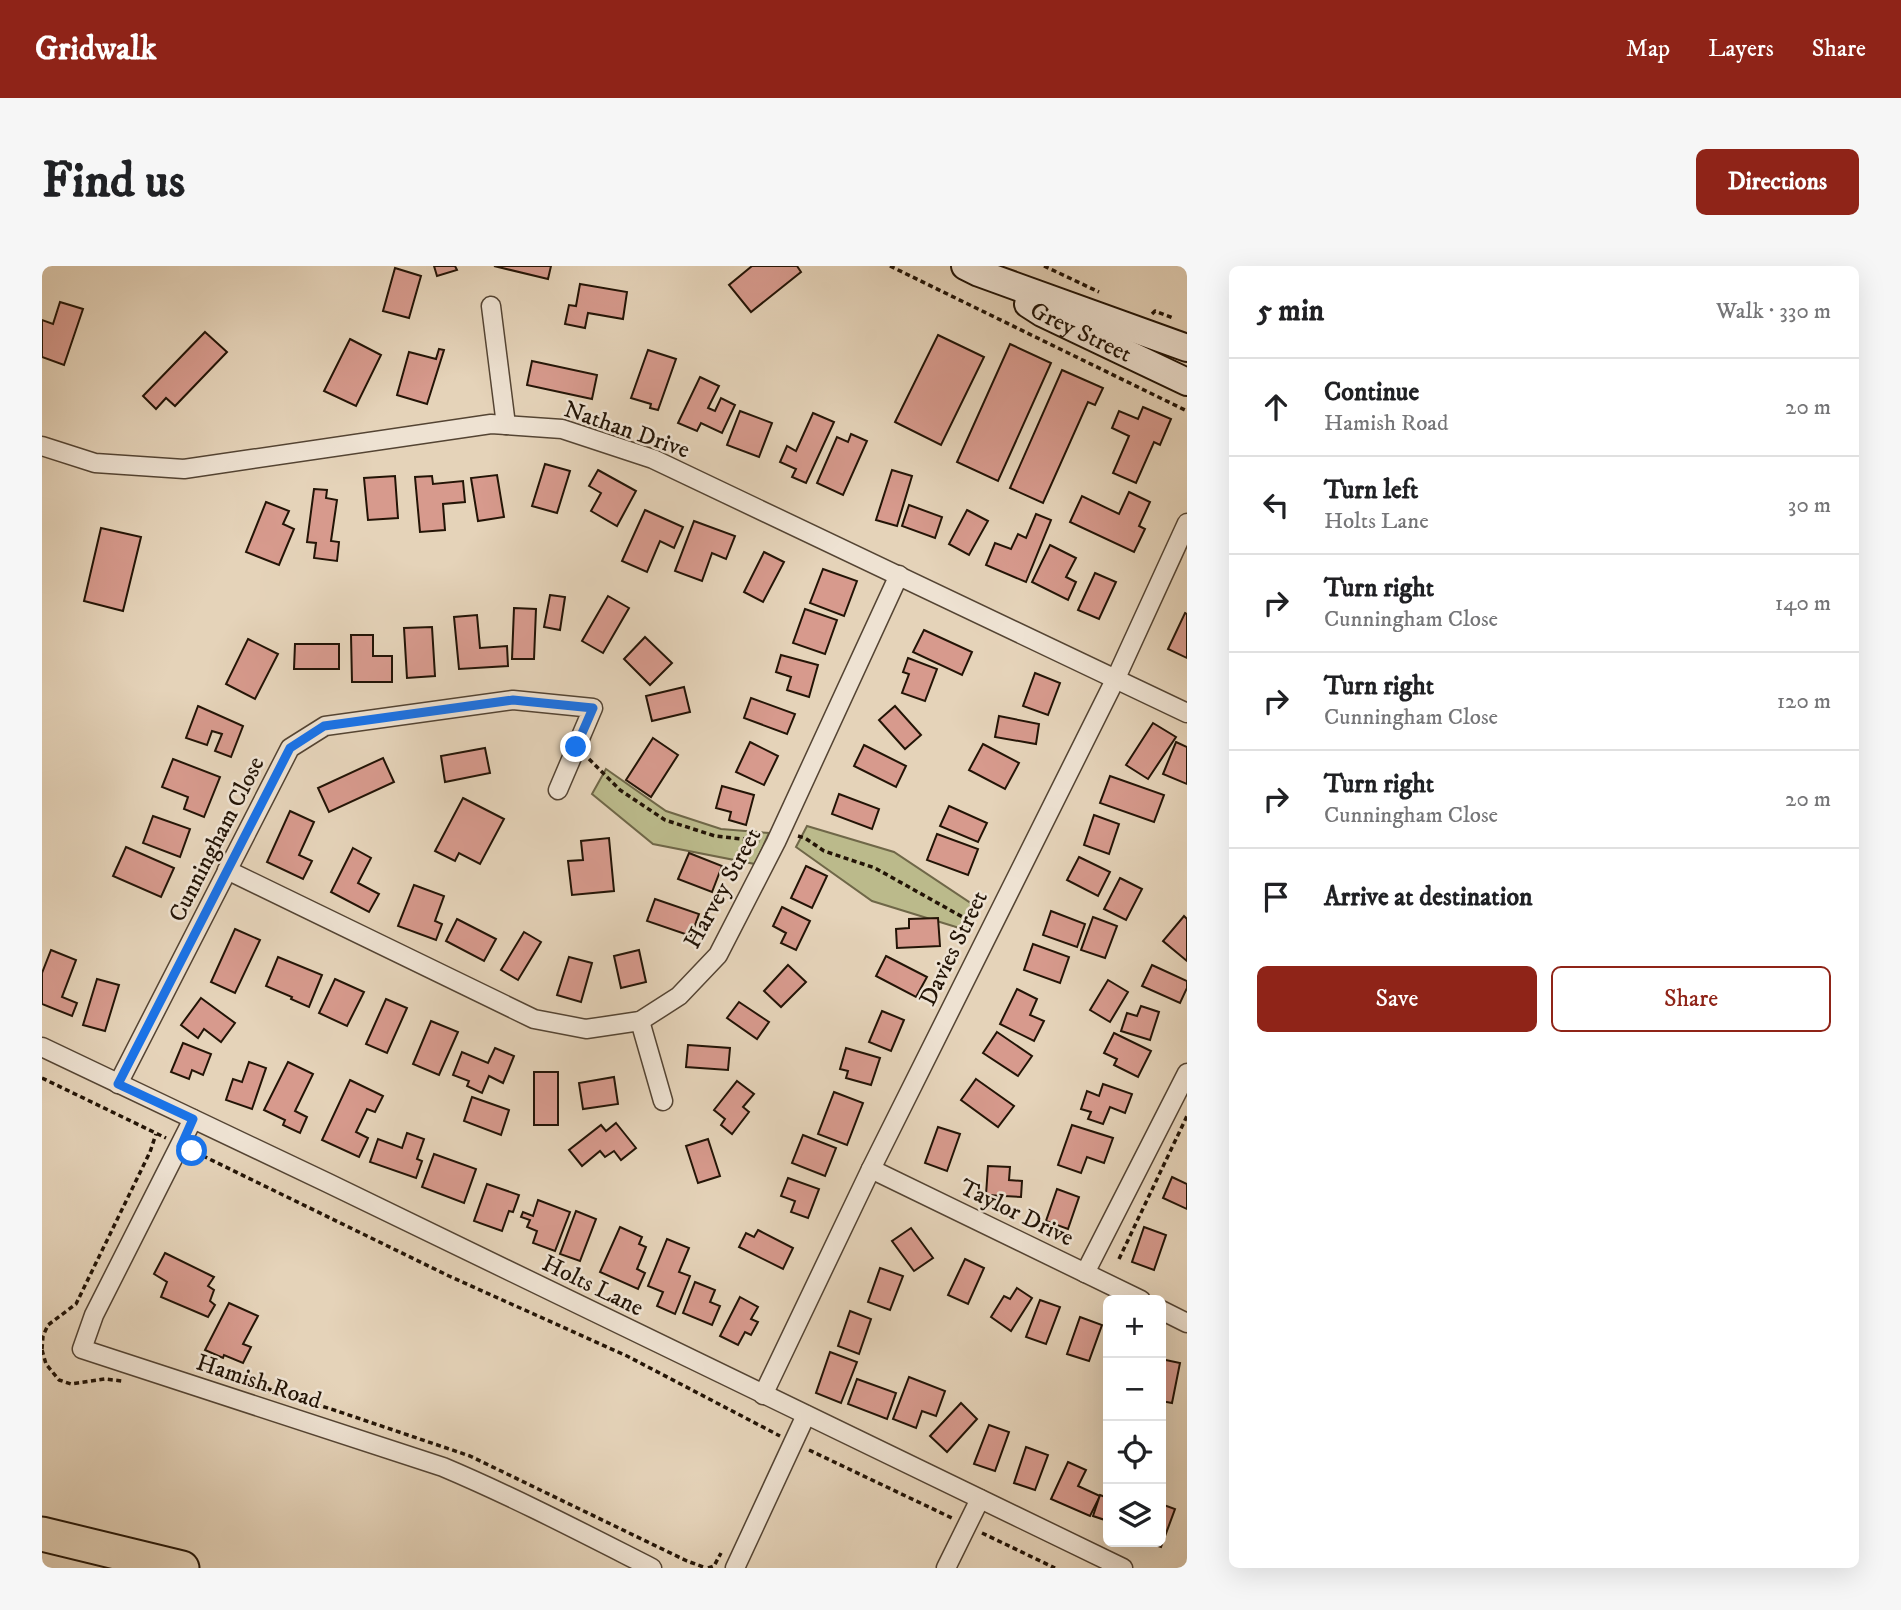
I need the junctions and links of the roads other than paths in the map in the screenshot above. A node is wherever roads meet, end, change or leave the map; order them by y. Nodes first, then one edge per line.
1 (972, 270) edge
2 (491, 306) dead end
3 (1187, 348) edge
4 (1187, 382) edge
5 (506, 425) junction
6 (42, 446) edge
7 (1187, 523) edge
8 (899, 575) junction
9 (1115, 678) junction
10 (1187, 713) edge
11 (558, 790) dead end
12 (227, 870) junction
13 (640, 1021) junction
14 (42, 1048) edge
15 (1187, 1073) edge
16 (118, 1084) junction
17 (663, 1101) dead end
18 (193, 1119) junction
19 (871, 1169) junction
20 (1085, 1273) junction
21 (1131, 1295) edge
22 (1166, 1312) edge
23 (1187, 1323) edge
24 (763, 1395) junction
25 (806, 1415) junction
26 (979, 1499) junction
27 (42, 1534) edge
28 (182, 1568) edge
29 (652, 1568) edge
30 (735, 1568) edge
31 (946, 1568) edge
32 (1123, 1568) edge

1 - 3 street, Grey Street
1 - 4 street, Grey Street
2 - 5 street
5 - 6 street, Nathan Drive
5 - 8 street, Nathan Drive
7 - 9 street, Davies Street
8 - 9 street, Nathan Drive
8 - 13 street, Harvey Street
9 - 10 street, Nathan Drive
9 - 19 street, Davies Street
11 - 12 street, Cunningham Close
12 - 13 street, Harvey Street
12 - 16 street, Cunningham Close
13 - 17 street
14 - 16 street, Holts Lane
15 - 20 street
16 - 18 street, Holts Lane
18 - 24 street, Holts Lane
18 - 29 street, Hamish Road
19 - 20 street, Taylor Drive
19 - 24 street, Davies Street
20 - 21 street, Taylor Drive
22 - 23 street
24 - 25 street, Holts Lane
25 - 26 street, Holts Lane
25 - 30 street
26 - 31 street
26 - 32 street, Holts Lane
27 - 28 highway

